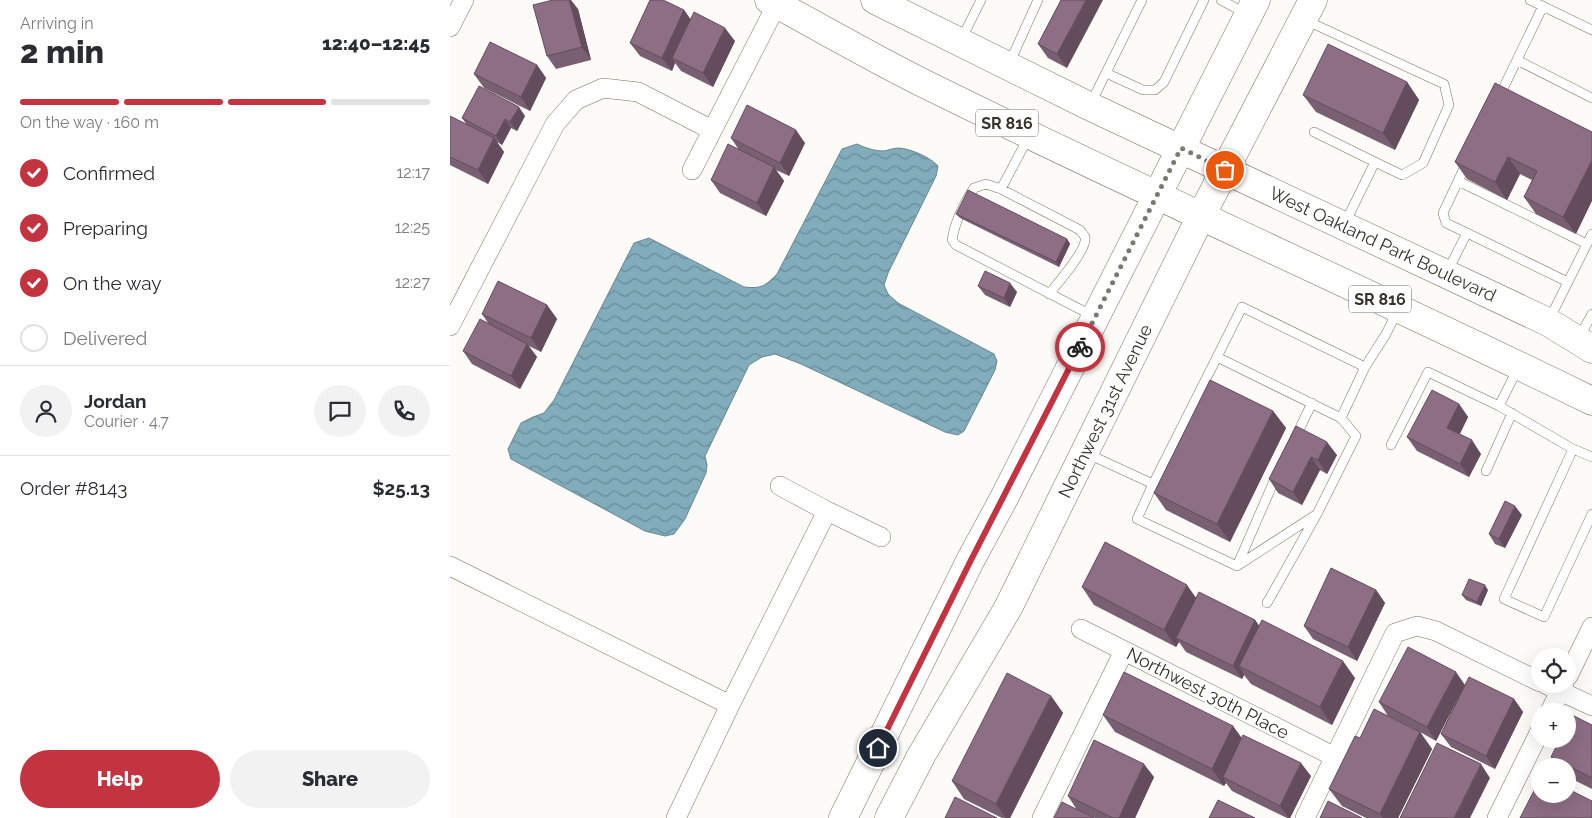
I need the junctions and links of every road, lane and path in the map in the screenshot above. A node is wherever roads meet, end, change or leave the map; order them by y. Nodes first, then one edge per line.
1 (464, 0) edge
2 (875, 0) edge
3 (981, 0) edge
4 (1038, 0) edge
5 (1142, 0) edge
6 (1204, 0) edge
7 (1221, 0) edge
8 (1530, 0) edge
9 (773, 2) edge
10 (1543, 6) junction
11 (1252, 7) edge
12 (1308, 9) edge
13 (450, 27) edge
14 (1592, 30) edge
15 (960, 43) junction
16 (1517, 60) junction
17 (1008, 67) junction
18 (1106, 73) junction
19 (1592, 98) edge
20 (1496, 104) edge
21 (1090, 106) junction
22 (712, 130) junction
23 (1314, 132) dead end
24 (1029, 134) junction
25 (1181, 148) junction
26 (1470, 155) edge
27 (1375, 162) junction
28 (692, 170) dead end
29 (1225, 170) junction
30 (1458, 181) junction
31 (1002, 189) junction
32 (1156, 196) junction
33 (1201, 216) junction
34 (1344, 225) junction
35 (1467, 233) junction
36 (1592, 234) edge
37 (1587, 244) junction
38 (1446, 274) junction
39 (1568, 282) junction
40 (1049, 294) junction
41 (1399, 308) junction
42 (1592, 314) edge
43 (1095, 318) junction
44 (1548, 322) junction
45 (450, 326) edge
46 (1585, 345) edge
47 (1217, 357) junction
48 (1520, 366) junction
49 (1365, 367) junction
50 (1592, 401) edge
51 (1312, 403) junction
52 (1499, 406) junction
53 (1512, 413) junction
54 (1341, 418) junction
55 (1391, 445) dead end
56 (1291, 446) edge
57 (1574, 449) junction
58 (1085, 452) junction
59 (1592, 457) edge
60 (1283, 464) edge
61 (1486, 471) dead end
62 (1152, 484) junction
63 (780, 486) dead end
64 (827, 511) junction
65 (1317, 514) junction
66 (1592, 514) edge
67 (881, 537) dead end
68 (450, 566) edge
69 (1238, 566) junction
70 (1267, 604) dead end
71 (1592, 627) edge
72 (1081, 629) dead end
73 (1124, 651) junction
74 (1576, 655) edge
75 (1531, 678) edge
76 (1572, 693) edge
77 (730, 705) junction
78 (1592, 706) edge
79 (1532, 748) edge
80 (1335, 757) junction
81 (676, 818) edge
82 (843, 818) edge
83 (890, 818) edge
84 (1042, 818) edge
85 (1305, 818) edge
86 (1497, 818) edge

1 - 13 street
2 - 15 main road, West Oakland Park Boulevard / SR 816
3 - 15 lane
4 - 17 lane
5 - 18 lane
6 - 18 lane
7 - 11 lane
8 - 10 lane
9 - 22 street
9 - 24 main road, SR 816
10 - 14 lane
10 - 16 lane
11 - 25 main road
12 - 27 lane
12 - 29 main road, Northwest 31st Avenue
15 - 17 main road, West Oakland Park Boulevard / SR 816
16 - 19 lane
16 - 20 lane
17 - 21 main road, West Oakland Park Boulevard / SR 816
18 - 21 lane
21 - 25 main road, West Oakland Park Boulevard / SR 816
22 - 28 street
22 - 45 street
23 - 27 lane
24 - 31 lane
24 - 32 main road, SR 816
25 - 29 main road, West Oakland Park Boulevard / SR 816
25 - 32 main road
26 - 30 lane
27 - 34 lane
29 - 33 main road, Northwest 31st Avenue
29 - 34 main road, West Oakland Park Boulevard / SR 816
30 - 35 lane
30 - 37 lane
31 - 40 lane
31 - 40 lane
32 - 33 main road, SR 816
32 - 43 main road
33 - 41 main road, SR 816
33 - 58 main road, Northwest 31st Avenue
34 - 38 main road, West Oakland Park Boulevard / SR 816
35 - 38 lane
35 - 39 lane
36 - 37 lane
37 - 39 lane
38 - 44 main road, West Oakland Park Boulevard / SR 816
39 - 44 lane
40 - 43 lane
41 - 48 main road, SR 816
41 - 49 lane
42 - 46 lane
43 - 82 main road
44 - 46 main road, West Oakland Park Boulevard / SR 816
47 - 49 lane
47 - 51 lane
47 - 62 lane
48 - 50 main road, SR 816
48 - 52 lane
49 - 54 lane
51 - 54 lane
51 - 56 lane
52 - 53 lane
52 - 55 lane
53 - 57 lane
53 - 61 lane
54 - 65 lane
57 - 59 lane
57 - 66 lane
58 - 62 lane
58 - 83 main road, Northwest 31st Avenue
60 - 69 lane
62 - 69 lane
63 - 64 street
64 - 67 street
64 - 77 street
65 - 69 lane
65 - 70 lane
68 - 77 street
71 - 74 street
72 - 73 street, Northwest 30th Place
73 - 80 street, Northwest 30th Place
73 - 84 street
75 - 80 street
76 - 78 street
77 - 81 street
79 - 86 street
80 - 85 street

